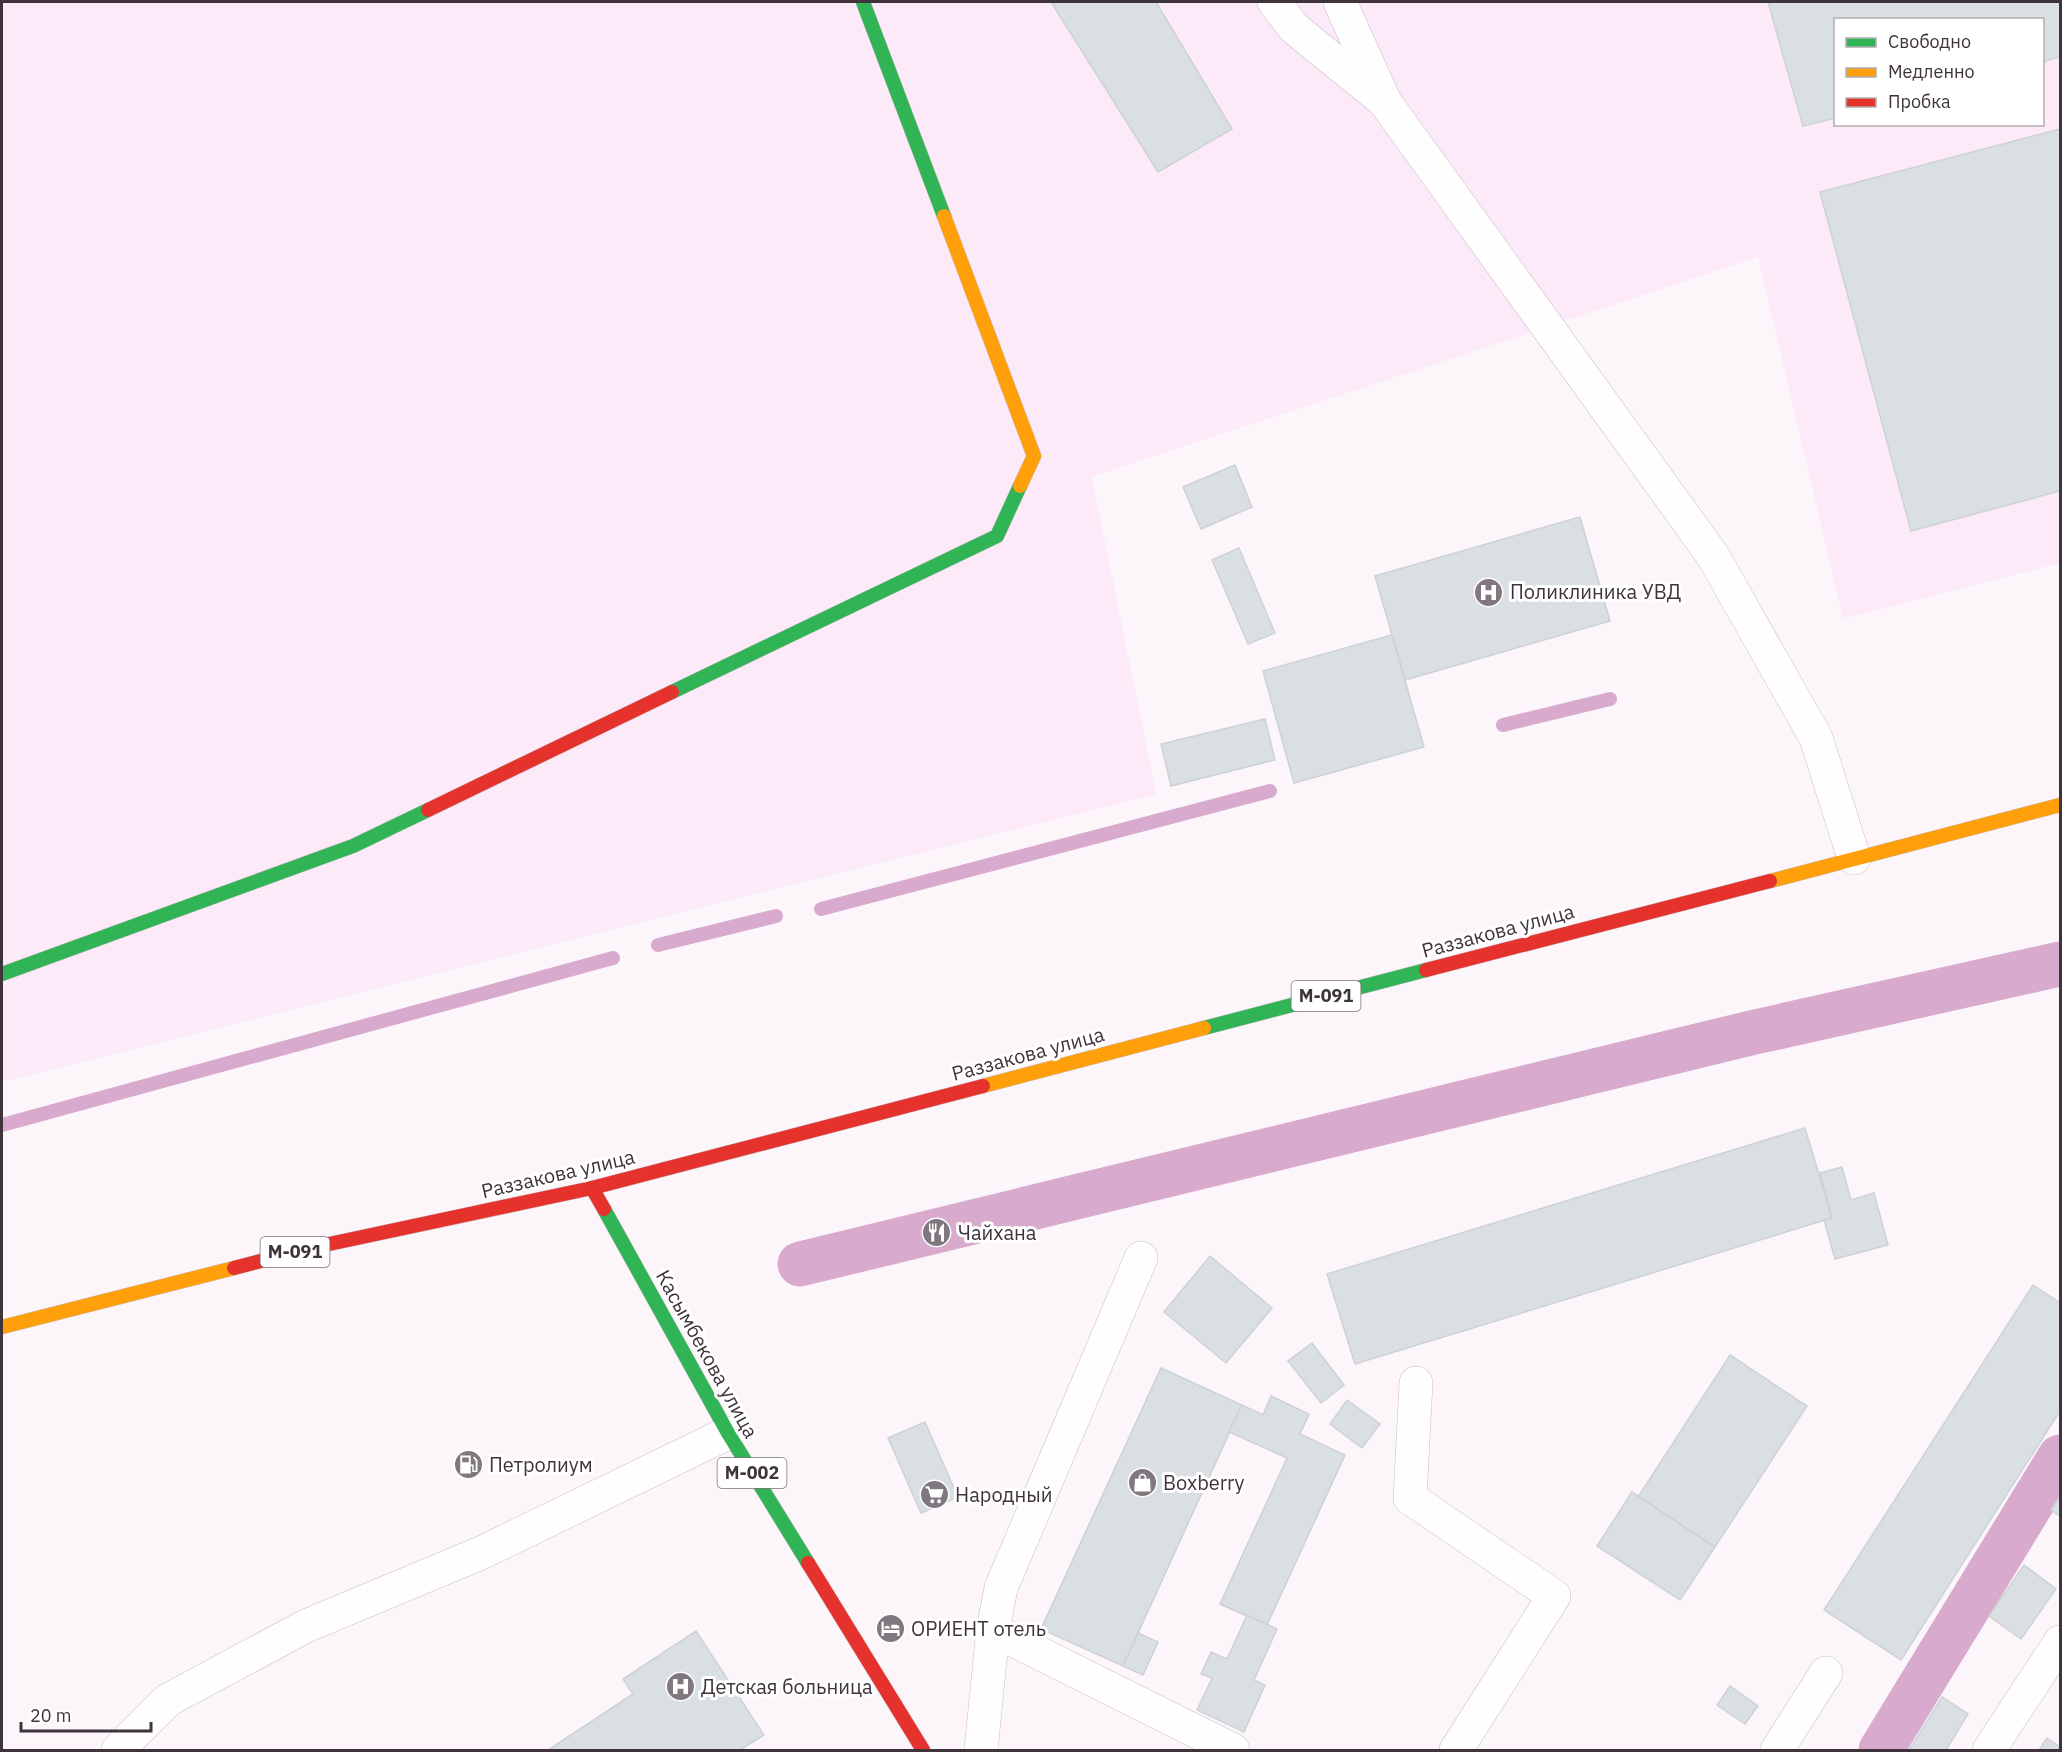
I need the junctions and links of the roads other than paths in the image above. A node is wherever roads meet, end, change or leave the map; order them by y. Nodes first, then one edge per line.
1 (863, 2) edge
2 (1274, 2) edge
3 (1340, 2) edge
4 (1385, 102) junction
5 (2061, 805) edge
6 (1854, 858) junction
7 (2, 974) edge
8 (592, 1188) junction
9 (1141, 1258) dead end
10 (2, 1327) edge
11 (1416, 1383) dead end
12 (728, 1433) junction
13 (993, 1630) junction
14 (2061, 1642) edge
15 (1826, 1673) dead end
16 (118, 1750) edge
17 (923, 1750) edge
18 (981, 1750) edge
19 (1233, 1750) edge
20 (1456, 1750) edge
21 (1777, 1750) edge
22 (1989, 1750) edge

1 - 7 main road
2 - 4 street
3 - 4 street
4 - 6 street
5 - 6 main road, Раззакова улица / М-091
6 - 8 main road, Раззакова улица / М-091
8 - 10 main road, Раззакова улица / М-091
8 - 12 main road, Касымбекова улица / M-002
9 - 13 street
11 - 20 street
12 - 16 street
12 - 17 main road, Касымбекова улица / M-002
13 - 18 street
13 - 19 street
14 - 22 street
15 - 21 street

